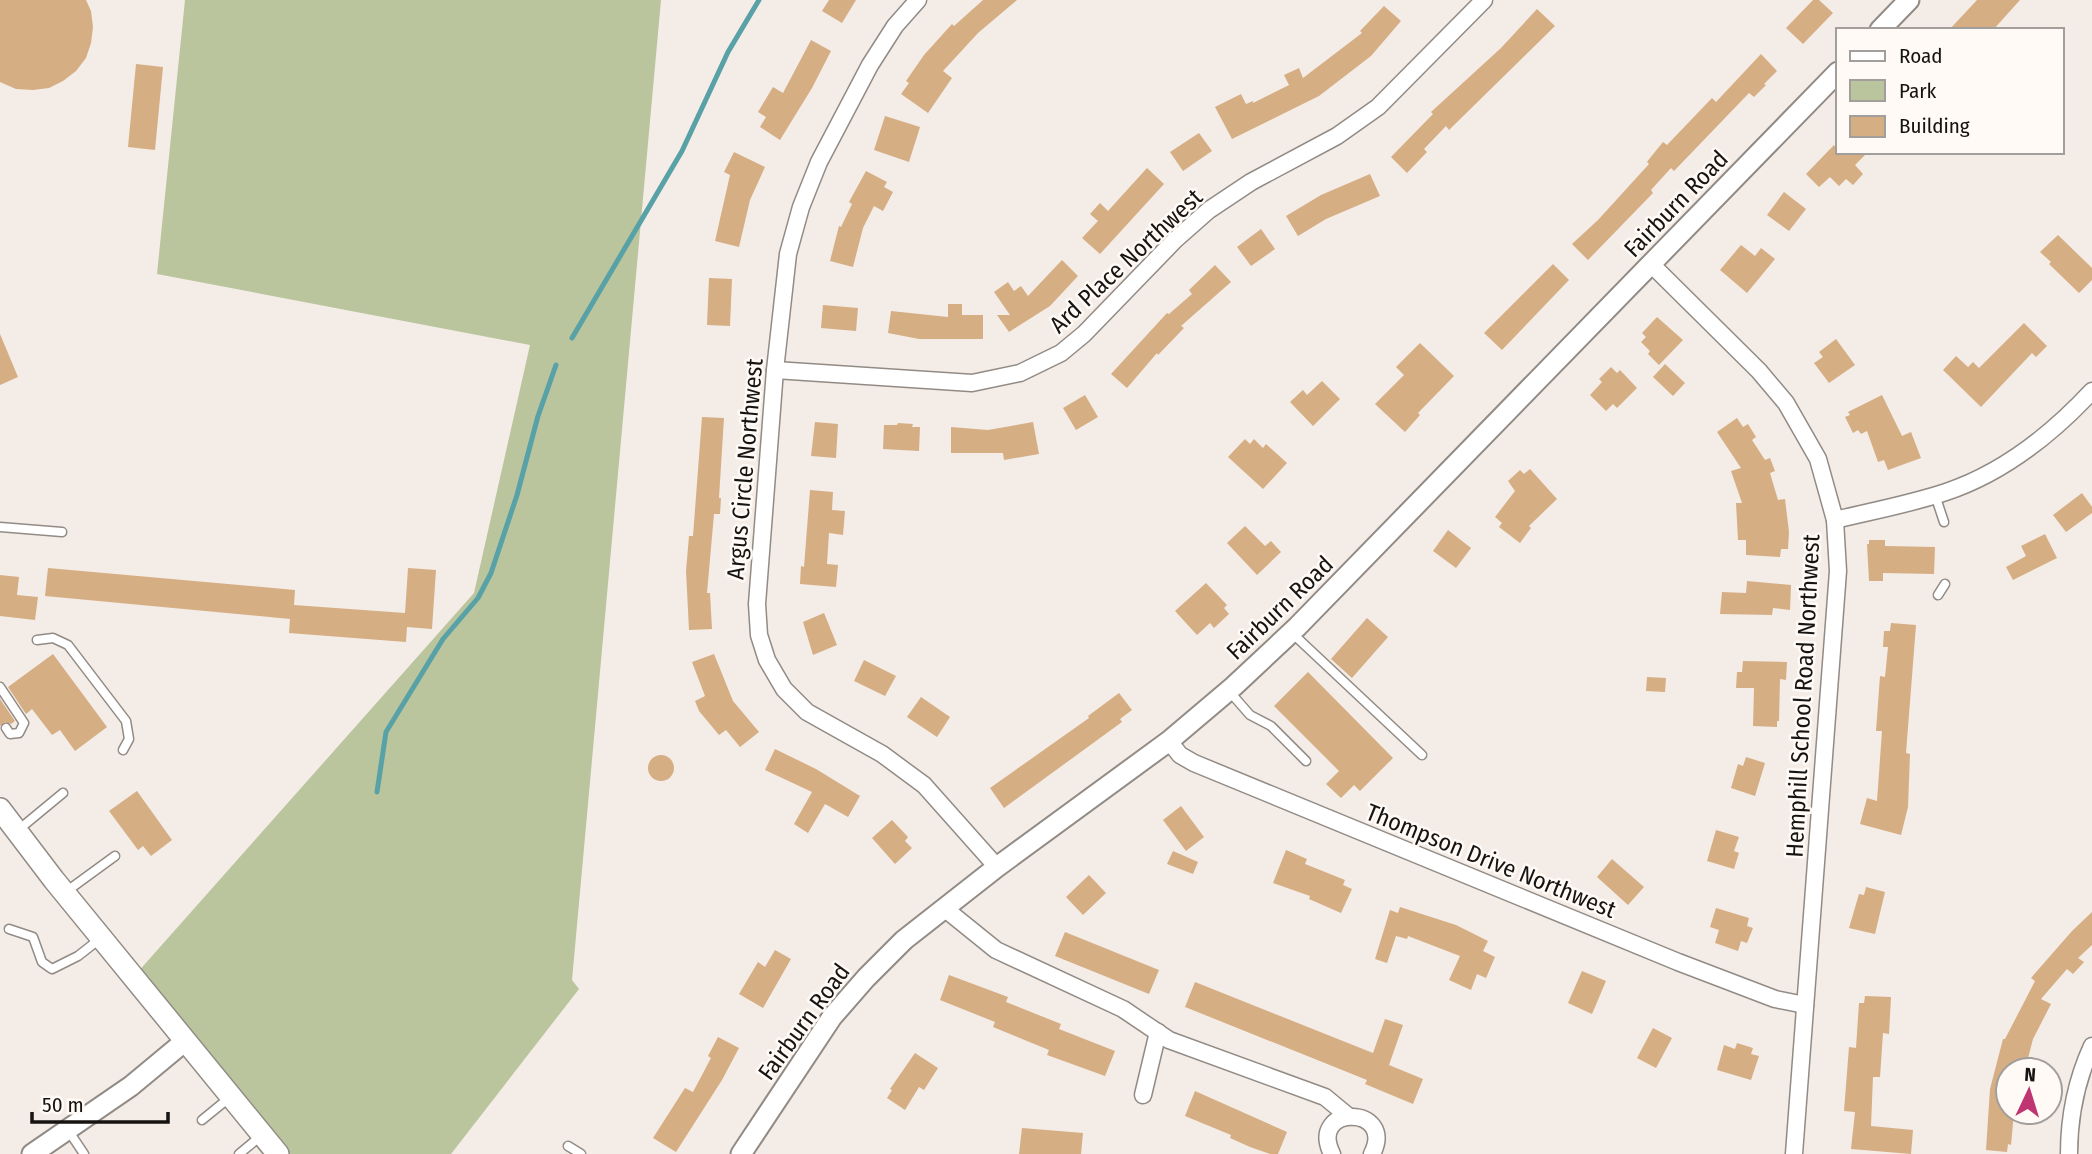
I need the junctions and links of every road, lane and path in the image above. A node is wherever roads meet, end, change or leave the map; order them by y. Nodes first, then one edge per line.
1 (918, 0) edge
2 (1483, 0) edge
3 (1909, 0) edge
4 (1882, 28) edge
5 (1836, 74) edge
6 (1651, 264) junction
7 (775, 370) junction
8 (2092, 391) edge
9 (1935, 495) junction
10 (1835, 520) junction
11 (1944, 522) dead end
12 (0, 527) edge
13 (62, 532) dead end
14 (1945, 584) dead end
15 (1938, 595) dead end
16 (1292, 632) junction
17 (37, 640) dead end
18 (0, 687) edge
19 (1229, 691) junction
20 (6, 728) dead end
21 (1169, 741) junction
22 (123, 750) dead end
23 (1422, 755) dead end
24 (1307, 761) dead end
25 (64, 793) dead end
26 (0, 809) edge
27 (17, 831) junction
28 (115, 856) dead end
29 (997, 867) junction
30 (64, 892) junction
31 (944, 908) junction
32 (9, 929) dead end
33 (101, 938) junction
34 (1805, 1005) junction
35 (1158, 1032) junction
36 (184, 1041) junction
37 (2092, 1046) edge
38 (1143, 1096) dead end
39 (230, 1097) junction
40 (1348, 1116) junction
41 (202, 1120) dead end
42 (68, 1130) junction
43 (262, 1135) junction
44 (568, 1146) dead end
45 (32, 1154) edge
46 (85, 1154) edge
47 (240, 1154) edge
48 (278, 1154) edge
49 (581, 1154) edge
50 (741, 1154) edge
51 (1332, 1154) edge
52 (1372, 1154) edge
53 (1794, 1154) edge
54 (2069, 1154) edge

1 - 7 street, Argus Circle Northwest
2 - 7 street, Ard Place Northwest
3 - 4 street
5 - 6 street, Fairburn Road
6 - 10 street, Hemphill School Road Northwest
6 - 16 street, Fairburn Road
7 - 29 street, Argus Circle Northwest
8 - 9 street
9 - 10 street
9 - 11 lane
10 - 34 street, Hemphill School Road Northwest
12 - 13 lane
14 - 15 lane
16 - 19 street, Fairburn Road
16 - 23 lane
17 - 22 lane
18 - 20 lane
19 - 21 street, Fairburn Road
19 - 24 lane
21 - 29 street, Fairburn Road
21 - 34 street, Thompson Drive Northwest
25 - 27 lane
26 - 27 main road
27 - 30 main road
28 - 30 lane
29 - 31 street, Fairburn Road
30 - 33 main road
31 - 35 street
31 - 50 street, Fairburn Road
32 - 33 lane
33 - 36 main road
34 - 53 street, Hemphill School Road Northwest
35 - 38 street
35 - 40 street
36 - 39 main road
36 - 42 street
37 - 54 street
39 - 41 lane
39 - 43 main road
40 - 51 street
40 - 52 street
42 - 45 street
42 - 46 lane
43 - 47 lane
43 - 48 main road
44 - 49 lane

